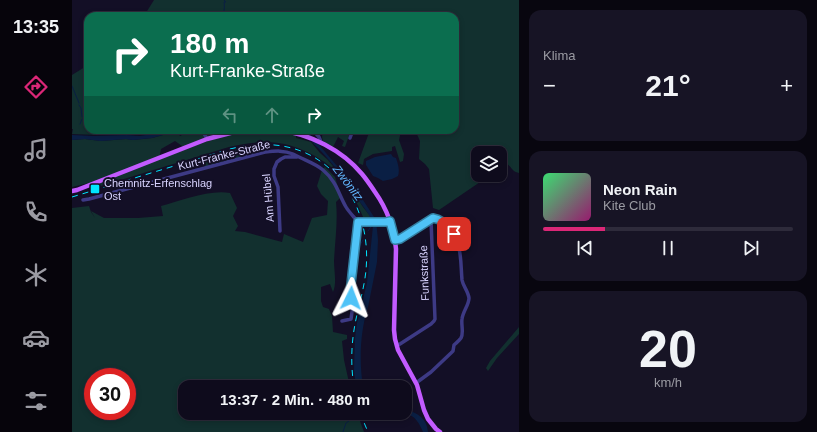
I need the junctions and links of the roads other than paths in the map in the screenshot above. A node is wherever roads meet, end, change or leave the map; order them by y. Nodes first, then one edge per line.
1 (204, 134) edge
2 (226, 134) edge
3 (297, 134) edge
4 (316, 134) edge
5 (352, 134) edge
6 (350, 138) dead end
7 (207, 139) junction
8 (318, 141) junction
9 (298, 157) junction
10 (72, 191) edge
11 (83, 200) dead end
12 (431, 220) junction
13 (390, 221) junction
14 (358, 222) junction
15 (280, 231) dead end
16 (395, 240) junction
17 (342, 321) dead end
18 (397, 345) junction
19 (416, 383) junction
20 (440, 432) edge

1 - 7 street
2 - 7 main road
3 - 8 main road
4 - 8 street
5 - 6 street
7 - 10 main road
8 - 13 main road
9 - 11 street, Kurt-Franke-Straße
9 - 14 street, Kurt-Franke-Straße
9 - 15 street, Am Hübel
12 - 16 street, Funkstraße
12 - 18 street, Funkstraße
12 - 19 street
13 - 14 street
13 - 16 main road
14 - 17 street
16 - 18 main road
18 - 19 main road
19 - 20 main road

